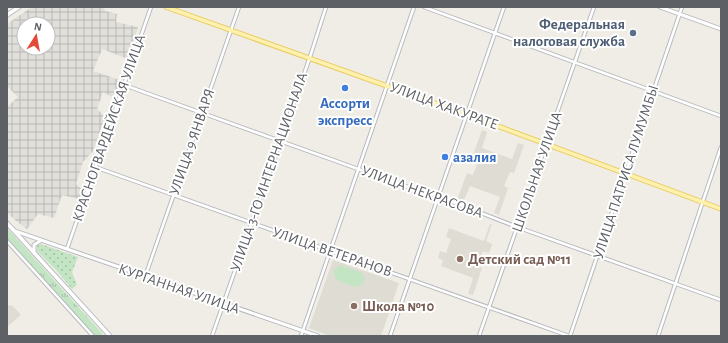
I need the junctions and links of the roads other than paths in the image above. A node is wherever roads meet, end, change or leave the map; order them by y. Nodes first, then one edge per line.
1 (19, 7) edge
2 (152, 7) edge
3 (166, 7) edge
4 (239, 7) edge
5 (326, 7) edge
6 (414, 7) edge
7 (424, 7) edge
8 (504, 7) edge
9 (594, 7) edge
10 (660, 7) edge
11 (682, 7) edge
12 (679, 14) junction
13 (7, 15) edge
14 (721, 29) edge
15 (231, 30) junction
16 (495, 33) junction
17 (310, 57) junction
18 (575, 62) junction
19 (124, 85) junction
20 (388, 86) junction
21 (652, 91) junction
22 (202, 113) junction
23 (468, 115) junction
24 (721, 116) edge
25 (279, 141) junction
26 (546, 144) junction
27 (721, 147) edge
28 (95, 167) junction
29 (358, 169) junction
30 (624, 174) junction
31 (174, 195) junction
32 (440, 197) junction
33 (702, 202) junction
34 (721, 209) edge
35 (7, 223) edge
36 (250, 223) junction
37 (517, 227) junction
38 (15, 231) junction
39 (7, 241) edge
40 (40, 241) junction
41 (67, 250) junction
42 (329, 251) junction
43 (34, 253) junction
44 (598, 256) junction
45 (145, 277) junction
46 (410, 279) junction
47 (675, 284) junction
48 (721, 300) edge
49 (223, 304) junction
50 (489, 307) junction
51 (303, 331) junction
52 (93, 336) edge
53 (110, 336) edge
54 (212, 336) edge
55 (301, 336) edge
56 (318, 336) edge
57 (390, 336) edge
58 (479, 336) edge
59 (570, 336) edge
60 (658, 336) edge

1 - 13 main road
2 - 19 street, КРАСНОГВАРДЕЙСКАЯ УЛИЦА
3 - 15 main road, УЛИЦА ХАКУРАТЕ
4 - 15 street, УЛИЦА 9 ЯНВАРЯ
5 - 17 street, УЛИЦА 3-ГО ИНТЕРНАЦИОНАЛА
6 - 20 street
7 - 16 street
8 - 16 street
9 - 18 street, ШКОЛЬНАЯ УЛИЦА
10 - 12 street
11 - 12 street, УЛИЦА ПАТРИСА ЛУМУМБЫ
12 - 14 street
12 - 21 street, УЛИЦА ПАТРИСА ЛУМУМБЫ
15 - 17 main road, УЛИЦА ХАКУРАТЕ
15 - 22 street, УЛИЦА 9 ЯНВАРЯ
16 - 18 street
16 - 23 street
17 - 20 main road, УЛИЦА ХАКУРАТЕ
17 - 25 street, УЛИЦА 3-ГО ИНТЕРНАЦИОНАЛА
18 - 21 street
18 - 26 street, ШКОЛЬНАЯ УЛИЦА
19 - 22 street, УЛИЦА НЕКРАСОВА
19 - 28 street, КРАСНОГВАРДЕЙСКАЯ УЛИЦА
20 - 23 main road, УЛИЦА ХАКУРАТЕ
20 - 29 street
21 - 24 street
21 - 30 street, УЛИЦА ПАТРИСА ЛУМУМБЫ
22 - 25 street, УЛИЦА НЕКРАСОВА
22 - 31 street, УЛИЦА 9 ЯНВАРЯ
23 - 26 main road, УЛИЦА ХАКУРАТЕ
23 - 32 street
25 - 29 street, УЛИЦА НЕКРАСОВА
25 - 36 street, УЛИЦА 3-ГО ИНТЕРНАЦИОНАЛА
26 - 30 main road, УЛИЦА ХАКУРАТЕ
26 - 37 street, ШКОЛЬНАЯ УЛИЦА
27 - 33 street
28 - 31 street, УЛИЦА ВЕТЕРАНОВ
28 - 41 street, КРАСНОГВАРДЕЙСКАЯ УЛИЦА
29 - 32 street, УЛИЦА НЕКРАСОВА
29 - 42 street
30 - 33 main road, УЛИЦА ХАКУРАТЕ
30 - 44 street, УЛИЦА ПАТРИСА ЛУМУМБЫ
31 - 36 street, УЛИЦА ВЕТЕРАНОВ
31 - 45 street, УЛИЦА 9 ЯНВАРЯ
32 - 37 street, УЛИЦА НЕКРАСОВА
32 - 46 street
33 - 34 main road, УЛИЦА ХАКУРАТЕ
33 - 47 street
35 - 38 main road
36 - 42 street, УЛИЦА ВЕТЕРАНОВ
36 - 49 street, УЛИЦА 3-ГО ИНТЕРНАЦИОНАЛА
37 - 44 street, УЛИЦА НЕКРАСОВА
37 - 50 street, ШКОЛЬНАЯ УЛИЦА
38 - 40 street, КУРГАННАЯ УЛИЦА
38 - 43 main road
39 - 52 street
40 - 41 street, КУРГАННАЯ УЛИЦА
40 - 43 street
41 - 45 street, КУРГАННАЯ УЛИЦА
42 - 46 street, УЛИЦА ВЕТЕРАНОВ
42 - 51 street
43 - 53 main road
44 - 47 street, УЛИЦА НЕКРАСОВА
44 - 59 street, УЛИЦА ПАТРИСА ЛУМУМБЫ
45 - 49 street, КУРГАННАЯ УЛИЦА
46 - 50 street, УЛИЦА ВЕТЕРАНОВ
46 - 57 street
47 - 48 street, УЛИЦА НЕКРАСОВА
47 - 60 street
49 - 51 street, КУРГАННАЯ УЛИЦА
49 - 54 street, УЛИЦА 3-ГО ИНТЕРНАЦИОНАЛА
50 - 58 street, ШКОЛЬНАЯ УЛИЦА
50 - 59 street, УЛИЦА ВЕТЕРАНОВ
51 - 55 street
51 - 56 street, КУРГАННАЯ УЛИЦА

